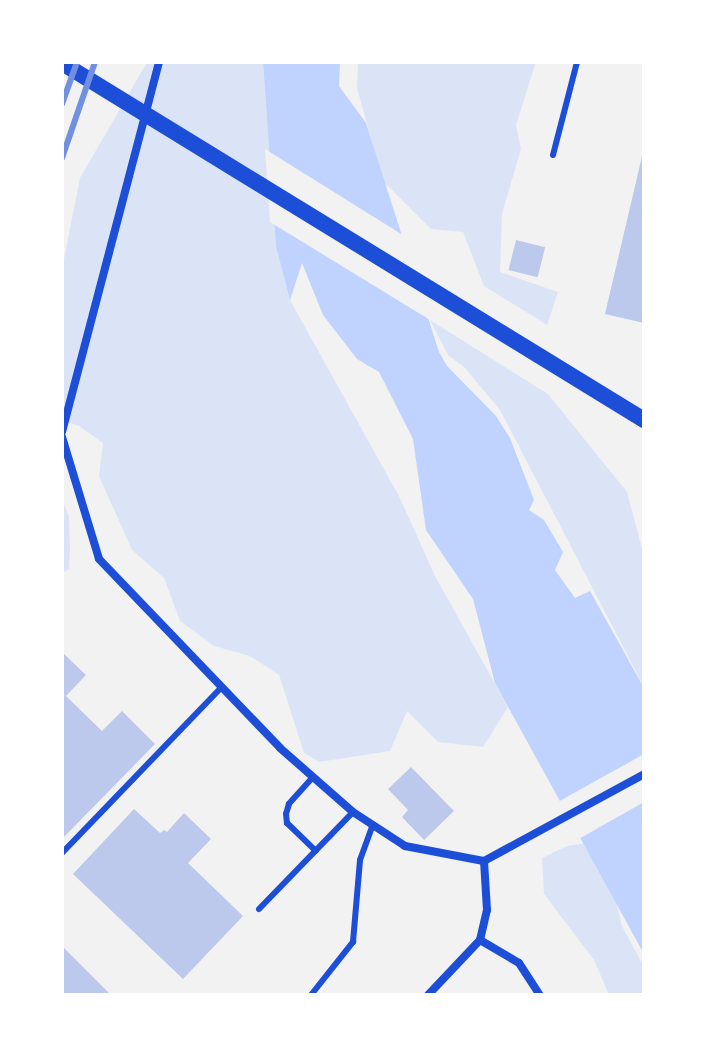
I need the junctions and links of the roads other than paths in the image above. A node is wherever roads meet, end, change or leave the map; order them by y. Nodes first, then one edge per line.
1 (159, 62) edge
2 (577, 62) edge
3 (62, 63) edge
4 (553, 155) dead end
5 (644, 420) edge
6 (62, 434) edge
7 (221, 688) junction
8 (644, 774) edge
9 (313, 777) junction
10 (353, 812) junction
11 (373, 824) junction
12 (316, 851) junction
13 (62, 853) edge
14 (484, 861) junction
15 (259, 909) dead end
16 (480, 940) junction
17 (311, 995) edge
18 (428, 995) edge
19 (540, 995) edge

1 - 6 street
2 - 4 lane
3 - 5 main road
6 - 7 street
7 - 9 street
7 - 13 lane
8 - 14 street
9 - 10 street
9 - 12 lane
10 - 11 street
10 - 12 lane
11 - 14 street
11 - 17 lane
12 - 15 lane
14 - 16 street
16 - 18 street
16 - 19 street

